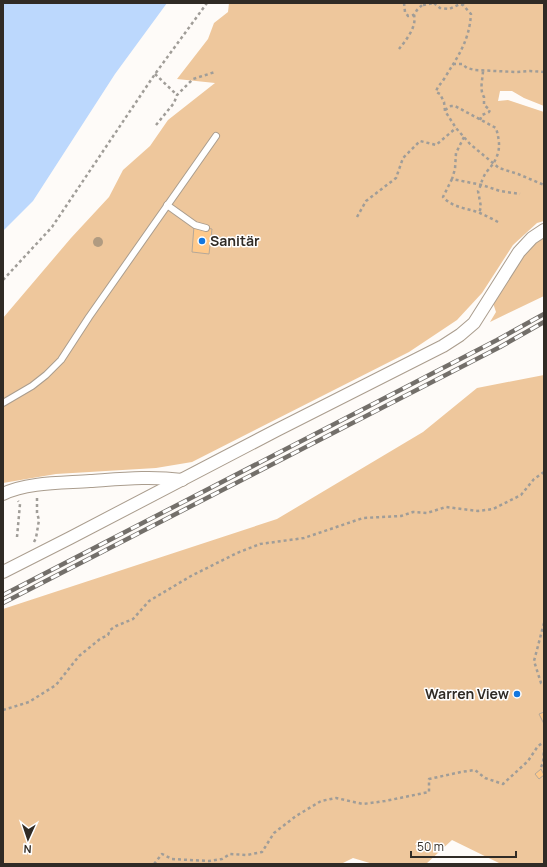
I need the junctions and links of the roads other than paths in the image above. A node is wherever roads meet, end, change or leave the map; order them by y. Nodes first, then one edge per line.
1 (216, 136) dead end
2 (167, 205) junction
3 (206, 228) dead end
4 (544, 230) edge
5 (3, 403) edge
6 (182, 480) junction
7 (7, 493) edge
8 (3, 572) edge

1 - 2 lane
2 - 3 lane
2 - 5 lane
4 - 6 street
6 - 7 street
6 - 8 street

